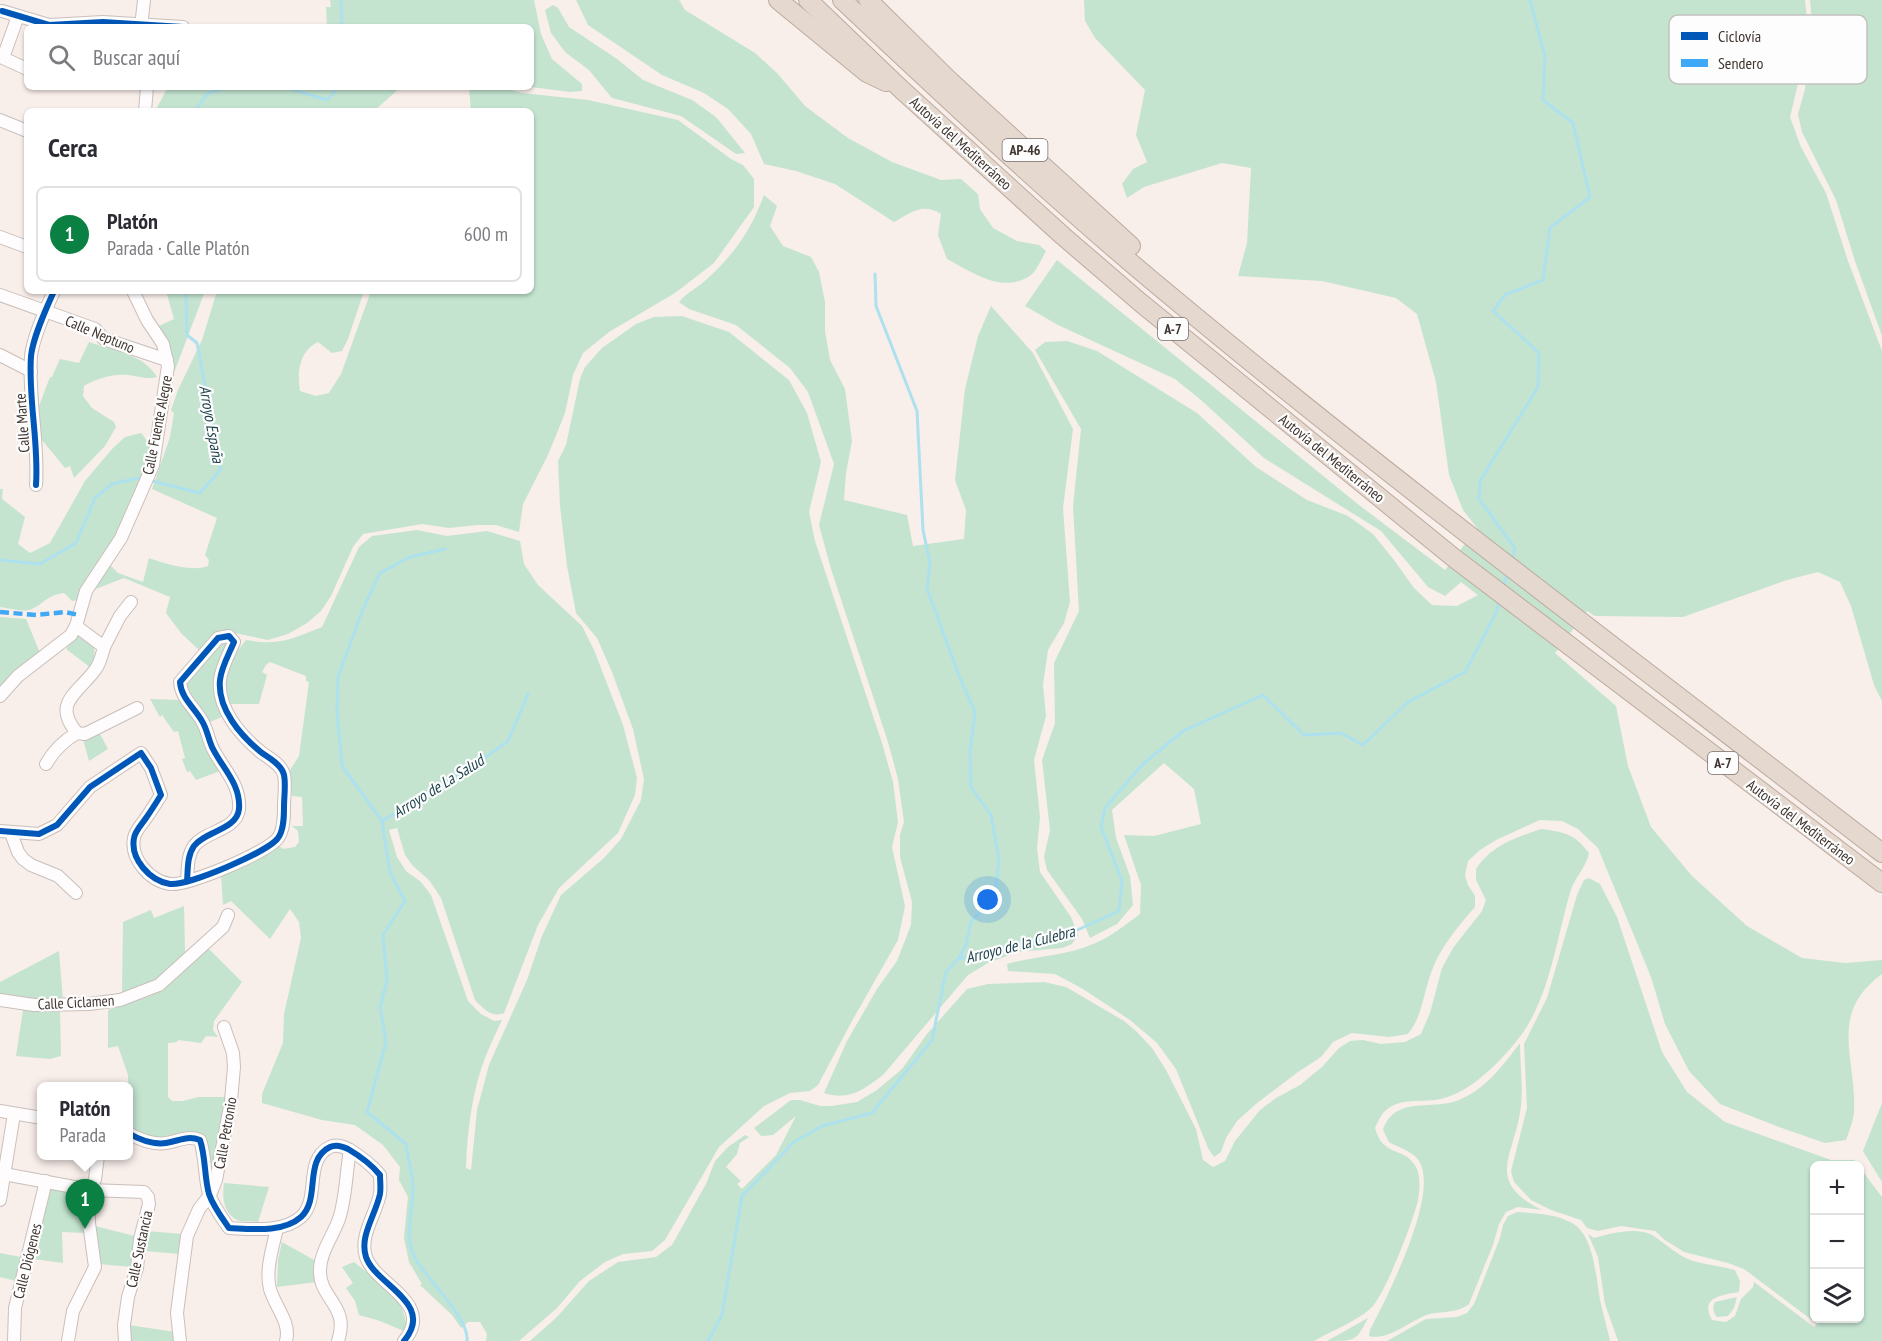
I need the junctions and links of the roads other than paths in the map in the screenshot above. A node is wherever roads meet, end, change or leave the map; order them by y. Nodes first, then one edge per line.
1 (144, 0) edge
2 (778, 0) edge
3 (808, 0) edge
4 (842, 0) edge
5 (868, 0) edge
6 (2, 11) dead end
7 (18, 16) junction
8 (46, 24) edge
9 (67, 24) edge
10 (122, 24) edge
11 (141, 24) edge
12 (24, 68) edge
13 (147, 90) edge
14 (902, 90) junction
15 (145, 108) edge
16 (0, 120) edge
17 (24, 130) edge
18 (0, 237) edge
19 (24, 246) edge
20 (53, 294) edge
21 (134, 294) edge
22 (0, 295) edge
23 (1177, 302) junction
24 (45, 312) junction
25 (0, 355) edge
26 (167, 360) junction
27 (31, 371) junction
28 (36, 485) dead end
29 (130, 602) dead end
30 (76, 626) junction
31 (104, 648) junction
32 (0, 696) edge
33 (137, 708) dead end
34 (77, 733) junction
35 (46, 764) dead end
36 (6, 832) edge
37 (1882, 854) edge
38 (187, 881) junction
39 (1882, 883) edge
40 (76, 893) dead end
41 (228, 915) dead end
42 (0, 1000) edge
43 (224, 1027) dead end
44 (0, 1111) edge
45 (15, 1114) junction
46 (37, 1117) edge
47 (133, 1135) edge
48 (350, 1150) junction
49 (97, 1160) edge
50 (4, 1174) junction
51 (46, 1181) junction
52 (90, 1190) junction
53 (210, 1196) junction
54 (0, 1200) edge
55 (277, 1228) junction
56 (14, 1341) edge
57 (68, 1341) edge
58 (125, 1341) edge
59 (180, 1341) edge
60 (286, 1341) edge
61 (338, 1341) edge
62 (405, 1341) edge

1 - 11 street
2 - 14 highway
3 - 14 highway, Autovía del Mediterráneo / A-7
4 - 23 highway, Autovía del Mediterráneo / A-7
5 - 23 highway, AP-46
6 - 7 street
7 - 8 street
7 - 12 street
9 - 10 street
13 - 15 street
14 - 39 highway, Autovía del Mediterráneo / A-7
16 - 17 street
18 - 19 street
20 - 24 street, Calle Marte
21 - 26 street, Calle Fuente Alegre
22 - 24 street, Calle Neptuno
23 - 37 highway, Autovía del Mediterráneo / A-7
24 - 26 street, Calle Neptuno
24 - 27 street, Calle Marte
25 - 27 street, Calle Marte
26 - 30 street, Calle Fuente Alegre
27 - 28 street, Calle Marte
29 - 31 street
30 - 31 street
30 - 32 street, Calle Fuente Alegre
31 - 34 street
33 - 34 street
34 - 35 street
36 - 38 street
36 - 40 street
38 - 38 street
41 - 42 street, Calle Ciclamen
43 - 53 street, Calle Petronio
44 - 45 street
45 - 46 street
45 - 50 street
47 - 53 street
48 - 55 street
48 - 61 street
48 - 62 street
49 - 52 street
50 - 51 street, Calle Sustancia
50 - 54 street
51 - 52 street, Calle Sustancia
51 - 56 street, Calle Diógenes
52 - 57 street
52 - 58 street, Calle Sustancia
53 - 55 street
53 - 59 street, Calle Petronio
55 - 60 street

